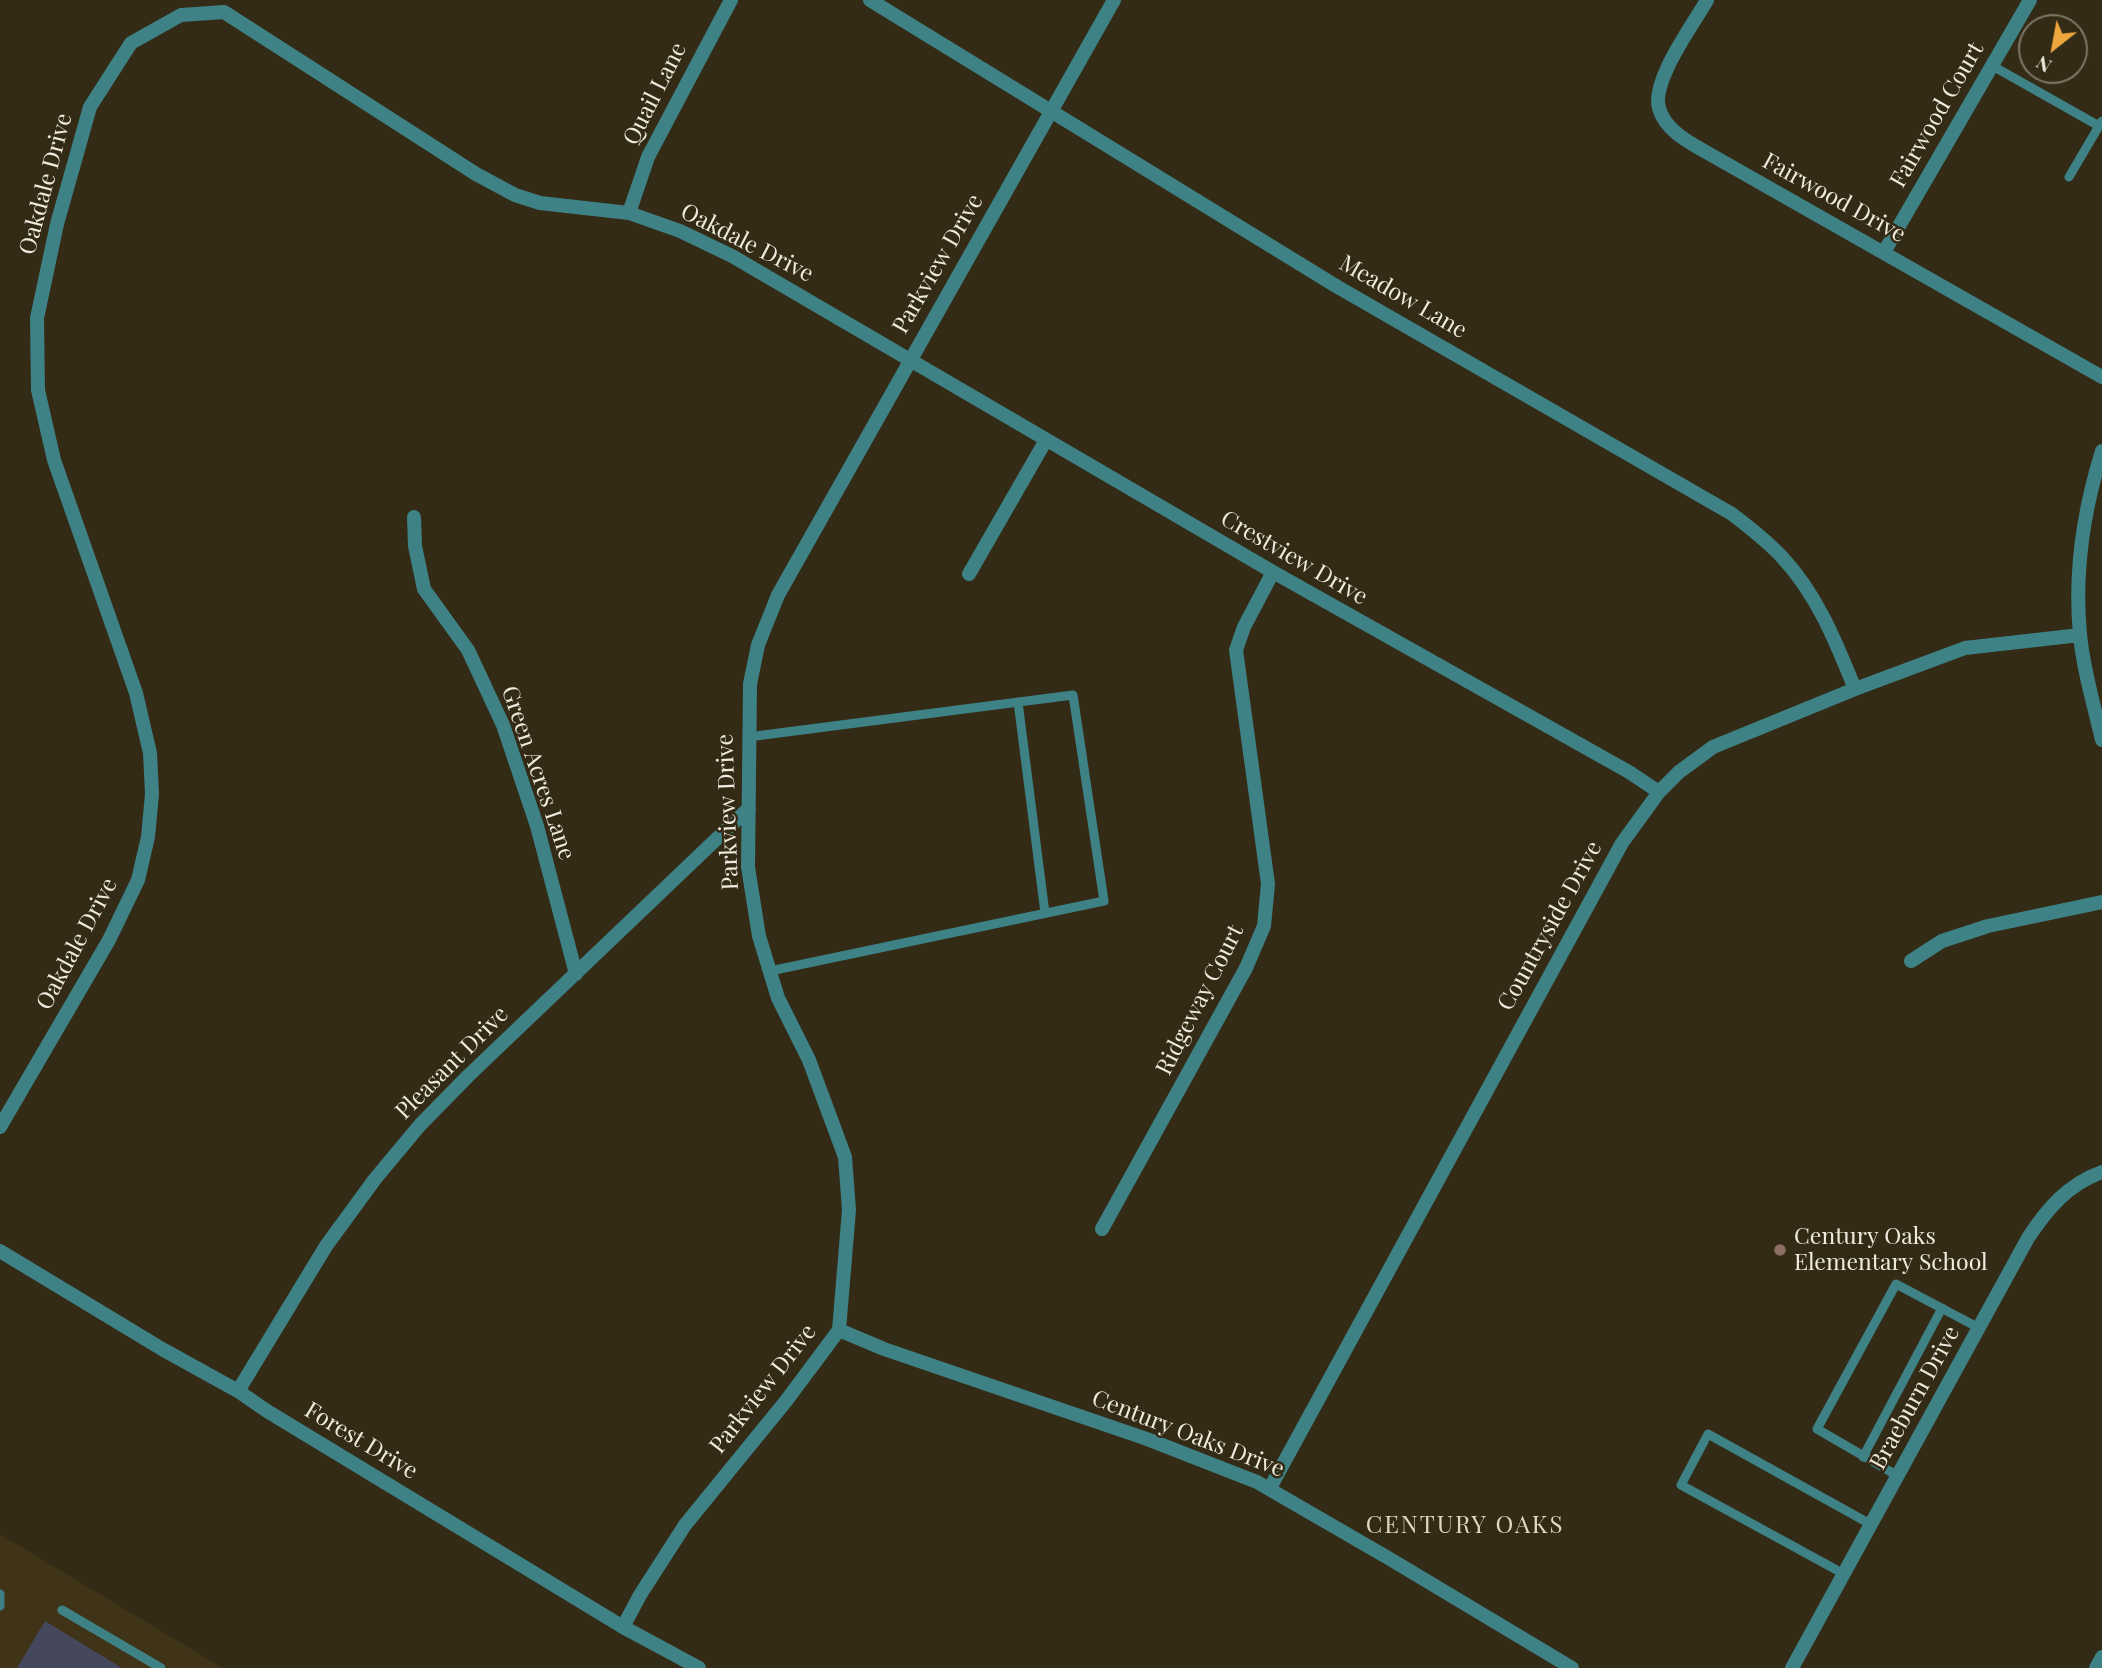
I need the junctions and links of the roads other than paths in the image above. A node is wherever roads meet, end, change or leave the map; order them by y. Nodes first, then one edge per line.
1 (731, 0) edge
2 (870, 0) edge
3 (1114, 0) edge
4 (1707, 0) edge
5 (2030, 0) edge
6 (1991, 65) junction
7 (1052, 110) junction
8 (2100, 124) edge
9 (2069, 177) dead end
10 (629, 213) junction
11 (1884, 252) junction
12 (910, 359) junction
13 (2102, 377) edge
14 (1046, 440) junction
15 (2102, 451) edge
16 (414, 517) dead end
17 (1273, 572) junction
18 (969, 574) dead end
19 (2080, 635) junction
20 (1855, 689) junction
21 (1018, 702) junction
22 (748, 737) junction
23 (2102, 740) edge
24 (1659, 792) junction
25 (749, 808) junction
26 (2102, 901) edge
27 (1045, 913) junction
28 (1911, 961) dead end
29 (770, 971) junction
30 (576, 974) junction
31 (0, 1127) edge
32 (2102, 1172) edge
33 (1102, 1229) dead end
34 (0, 1251) edge
35 (1942, 1308) junction
36 (1979, 1328) junction
37 (839, 1330) junction
38 (238, 1391) junction
39 (1863, 1457) junction
40 (1898, 1476) junction
41 (1270, 1488) junction
42 (1872, 1525) junction
43 (1844, 1574) junction
44 (0, 1594) edge
45 (0, 1606) edge
46 (62, 1610) dead end
47 (624, 1627) junction
48 (2102, 1657) edge
49 (161, 1668) edge
50 (699, 1668) edge
51 (1572, 1668) edge
52 (1791, 1668) edge
53 (2096, 1668) edge

1 - 10 street, Quail Lane
2 - 7 street, Meadow Lane
3 - 7 street, Parkview Drive
4 - 11 street, Fairwood Drive
5 - 6 street, Fairwood Court
6 - 8 lane
6 - 11 street, Fairwood Court
7 - 12 street, Parkview Drive
7 - 20 street, Meadow Lane
8 - 9 lane
10 - 12 street, Oakdale Drive
10 - 31 street, Oakdale Drive
11 - 13 street, Fairwood Drive
12 - 14 street, Crestview Drive
12 - 22 street, Parkview Drive
14 - 17 street, Crestview Drive
14 - 18 street
15 - 19 street
16 - 30 street, Green Acres Lane
17 - 24 street, Crestview Drive
17 - 33 street, Ridgeway Court
19 - 20 street, Countryside Drive
19 - 23 street
20 - 24 street, Countryside Drive
21 - 22 lane
21 - 27 lane
21 - 27 lane
22 - 25 street, Parkview Drive
24 - 41 street, Countryside Drive
25 - 29 street, Parkview Drive
25 - 30 street, Pleasant Drive
26 - 28 street
27 - 29 lane
29 - 37 street, Parkview Drive
30 - 38 street, Pleasant Drive
32 - 36 street, Braeburn Drive
34 - 38 street, Forest Drive
35 - 36 lane
35 - 39 lane
35 - 39 lane
36 - 40 street, Braeburn Drive
37 - 41 street, Century Oaks Drive
37 - 47 street, Parkview Drive
38 - 47 street, Forest Drive
39 - 40 lane
40 - 42 street, Braeburn Drive
41 - 51 street, Century Oaks Drive
42 - 43 street, Braeburn Drive
42 - 43 lane
43 - 52 street, Braeburn Drive
44 - 45 lane
46 - 49 lane
47 - 50 street, Forest Drive
48 - 53 street

